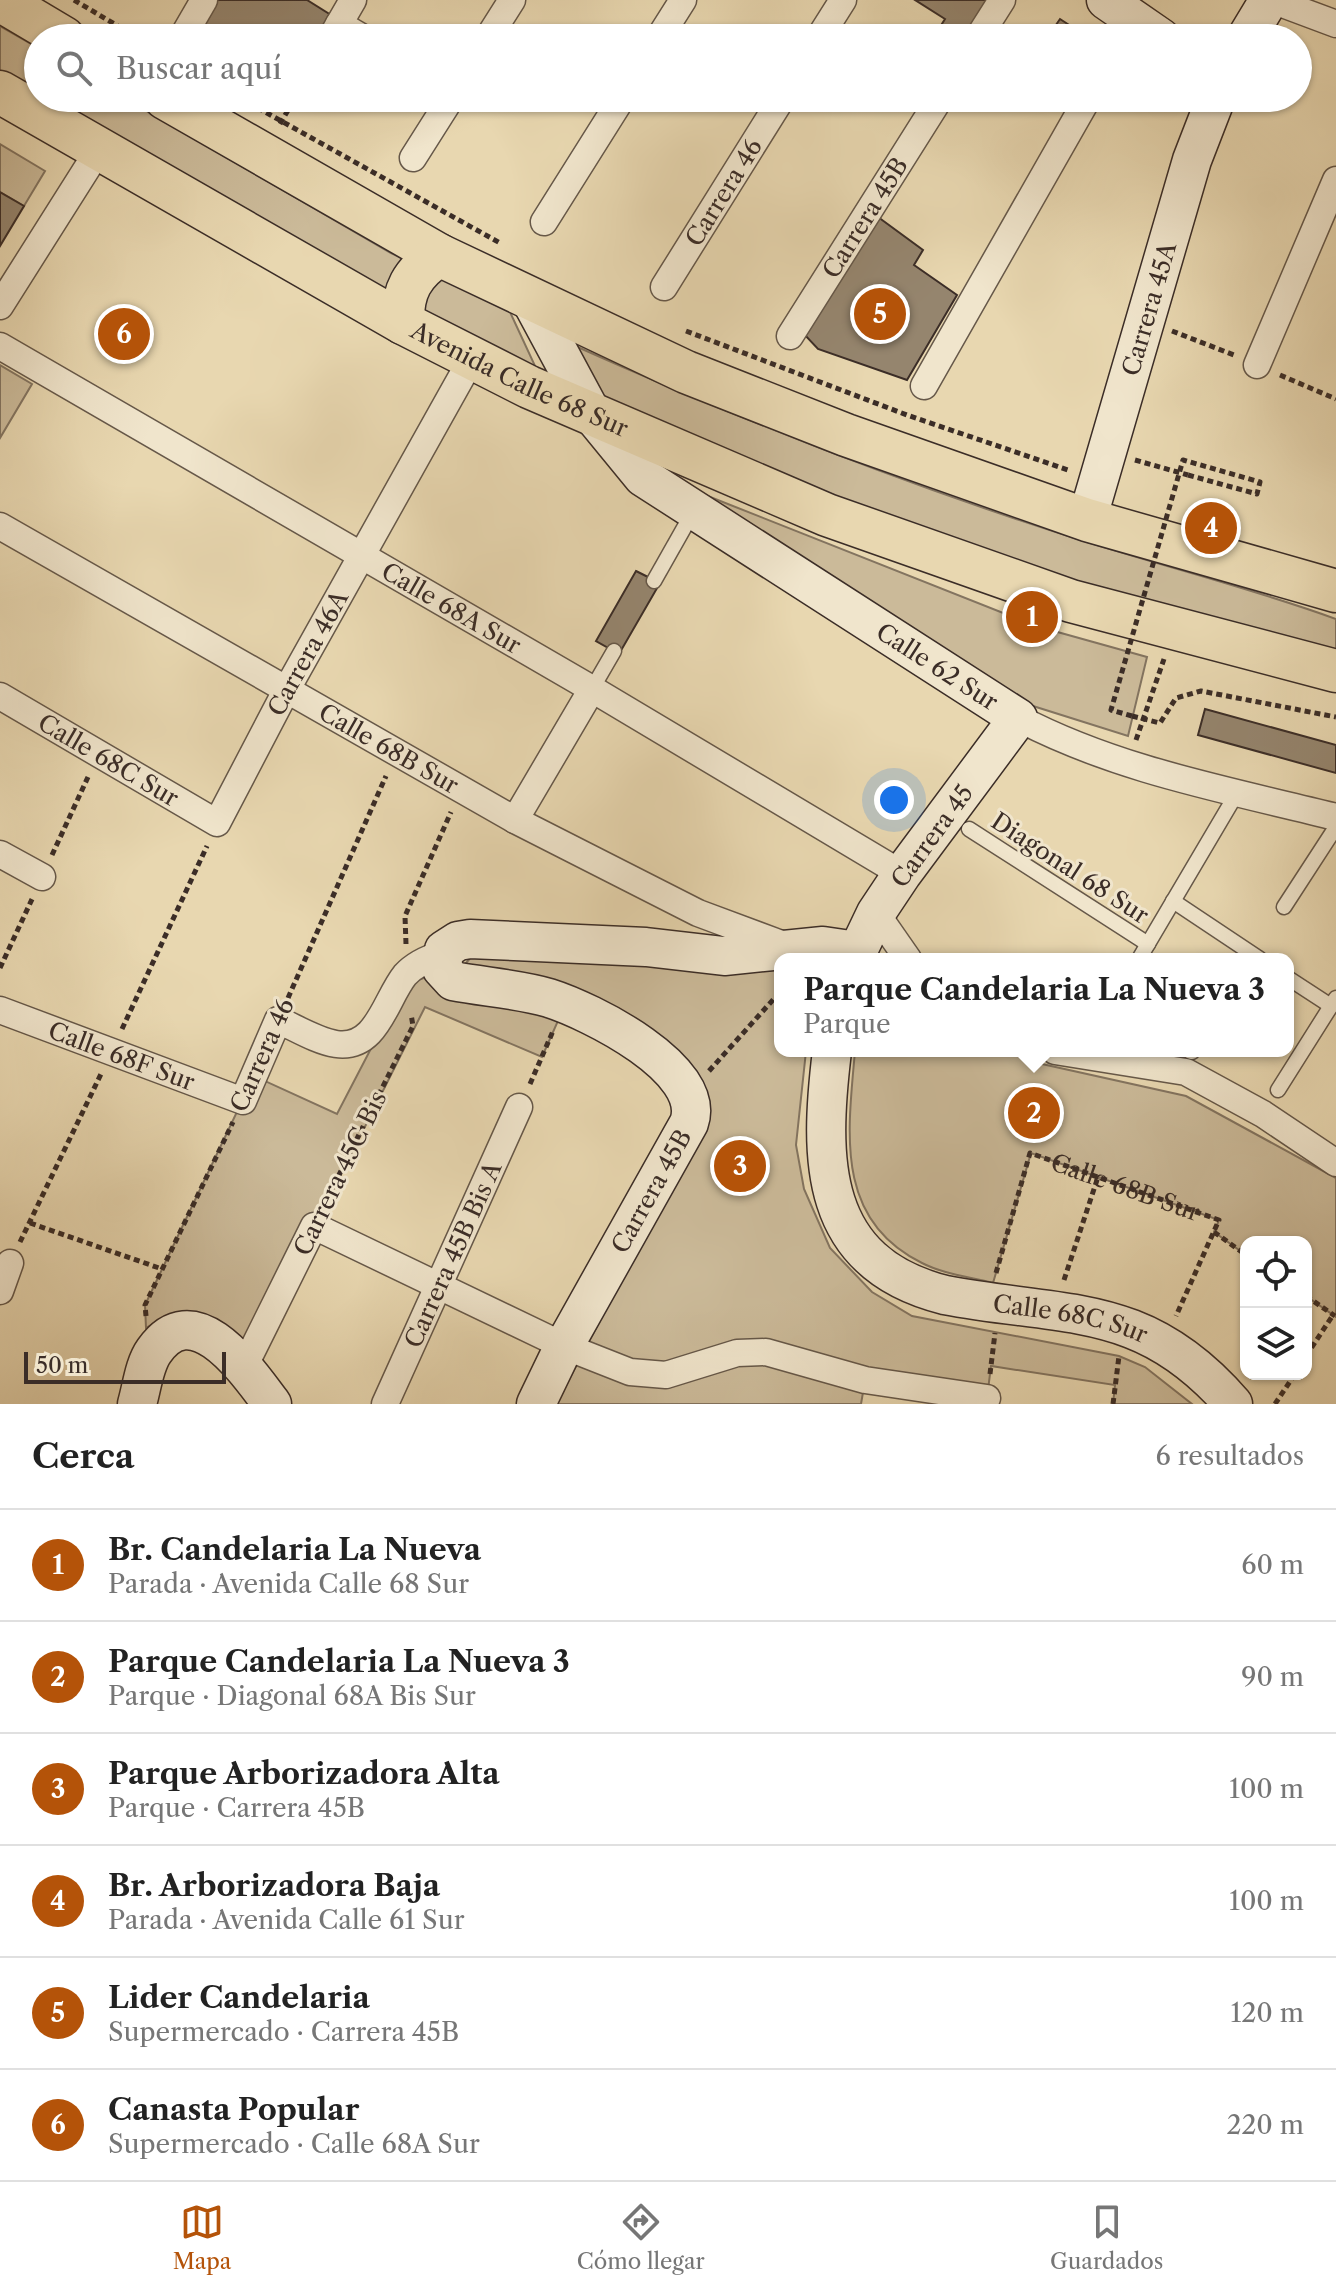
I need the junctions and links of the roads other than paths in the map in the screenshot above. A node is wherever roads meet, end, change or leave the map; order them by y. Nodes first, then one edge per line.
1 (0, 0) edge
2 (204, 0) edge
3 (512, 0) edge
4 (683, 0) edge
5 (843, 0) edge
6 (1002, 0) edge
7 (1271, 0) edge
8 (40, 24) edge
9 (190, 24) edge
10 (497, 24) edge
11 (668, 24) edge
12 (828, 24) edge
13 (987, 24) edge
14 (1255, 24) edge
15 (1336, 24) edge
16 (0, 92) edge
17 (24, 106) edge
18 (33, 112) edge
19 (189, 112) edge
20 (442, 112) edge
21 (613, 112) edge
22 (773, 112) edge
23 (931, 112) edge
24 (1080, 112) edge
25 (1211, 112) edge
26 (98, 151) junction
27 (413, 158) dead end
28 (1336, 180) edge
29 (544, 222) dead end
30 (439, 255) junction
31 (664, 287) dead end
32 (529, 297) junction
33 (0, 306) edge
34 (403, 323) junction
35 (790, 336) dead end
36 (0, 346) edge
37 (471, 360) junction
38 (1257, 365) dead end
39 (924, 386) dead end
40 (593, 416) junction
41 (693, 512) junction
42 (1087, 520) junction
43 (0, 526) edge
44 (360, 557) junction
45 (654, 581) dead end
46 (1336, 591) edge
47 (614, 651) dead end
48 (1336, 671) edge
49 (287, 689) junction
50 (592, 689) junction
51 (0, 696) edge
52 (1018, 718) junction
53 (1237, 793) junction
54 (1336, 817) edge
55 (515, 820) junction
56 (217, 823) joint
57 (1336, 827) edge
58 (969, 829) dead end
59 (0, 854) edge
60 (902, 874) junction
61 (42, 877) dead end
62 (1173, 901) junction
63 (1284, 907) dead end
64 (876, 913) junction
65 (1148, 944) junction
66 (791, 948) junction
67 (851, 953) edge
68 (856, 953) edge
69 (904, 953) edge
70 (1143, 953) edge
71 (1251, 953) edge
72 (442, 954) junction
73 (1294, 981) edge
74 (1334, 1002) edge
75 (0, 1010) edge
76 (831, 1057) edge
77 (1107, 1057) edge
78 (1278, 1090) dead end
79 (243, 1101) joint
80 (519, 1107) dead end
81 (1336, 1163) edge
82 (10, 1263) dead end
83 (438, 1286) junction
84 (0, 1291) edge
85 (564, 1346) junction
86 (244, 1367) junction
87 (987, 1398) road end
88 (137, 1404) edge
89 (272, 1404) edge
90 (385, 1404) edge
91 (536, 1404) edge
92 (1233, 1404) edge

1 - 8 main road
2 - 9 street
3 - 10 street
4 - 11 street
5 - 12 street
6 - 13 street
7 - 14 street
7 - 15 street
16 - 17 main road, Avenida Calle 68 Sur
18 - 26 main road, Avenida Calle 68 Sur
19 - 30 main road
20 - 27 street
21 - 29 street
22 - 31 street, Carrera 46
23 - 35 street, Carrera 45B
24 - 39 street
25 - 42 street, Carrera 45A
26 - 33 street
26 - 34 main road, Avenida Calle 68 Sur
28 - 38 street
30 - 32 main road
30 - 34 main road
32 - 40 street, Calle 62 Sur
32 - 42 main road
34 - 37 main road, Avenida Calle 68 Sur
36 - 44 street, Calle 68A Sur
37 - 40 main road, Avenida Calle 68 Sur
37 - 44 street, Carrera 46A
40 - 41 street, Calle 62 Sur
40 - 48 main road, Avenida Calle 68 Sur
41 - 45 lane
41 - 52 street, Calle 62 Sur
42 - 46 main road
43 - 49 street, Calle 68B Sur
44 - 49 street, Carrera 46A
44 - 50 street, Calle 68A Sur
47 - 50 lane
49 - 55 street, Calle 68B Sur
49 - 56 street, Carrera 46A
50 - 55 street
50 - 60 street, Calle 68A Sur
51 - 56 street, Calle 68C Sur
52 - 53 street, Calle 62 Sur
52 - 60 street, Carrera 45
53 - 54 street, Calle 62 Sur
53 - 62 lane
55 - 66 street, Calle 68B Sur
57 - 63 lane
58 - 65 lane, Diagonal 68 Sur
59 - 61 street
60 - 64 street, Carrera 45
62 - 65 lane
62 - 71 lane
64 - 68 street, Carrera 45
64 - 69 street
65 - 70 lane
66 - 67 street, Calle 68B Sur
66 - 72 street, Calle 68B Sur
72 - 79 street, Carrera 46
72 - 85 street, Carrera 45B
73 - 74 lane
74 - 78 lane
75 - 79 street, Calle 68F Sur
76 - 92 street, Calle 68C Sur
77 - 81 street
80 - 83 street, Carrera 45B Bis A
82 - 84 street
83 - 85 street
83 - 86 street, Carrera 45C Bis
83 - 90 street, Carrera 45B Bis A
85 - 87 street
85 - 91 street, Carrera 45B
86 - 88 street
86 - 89 street

